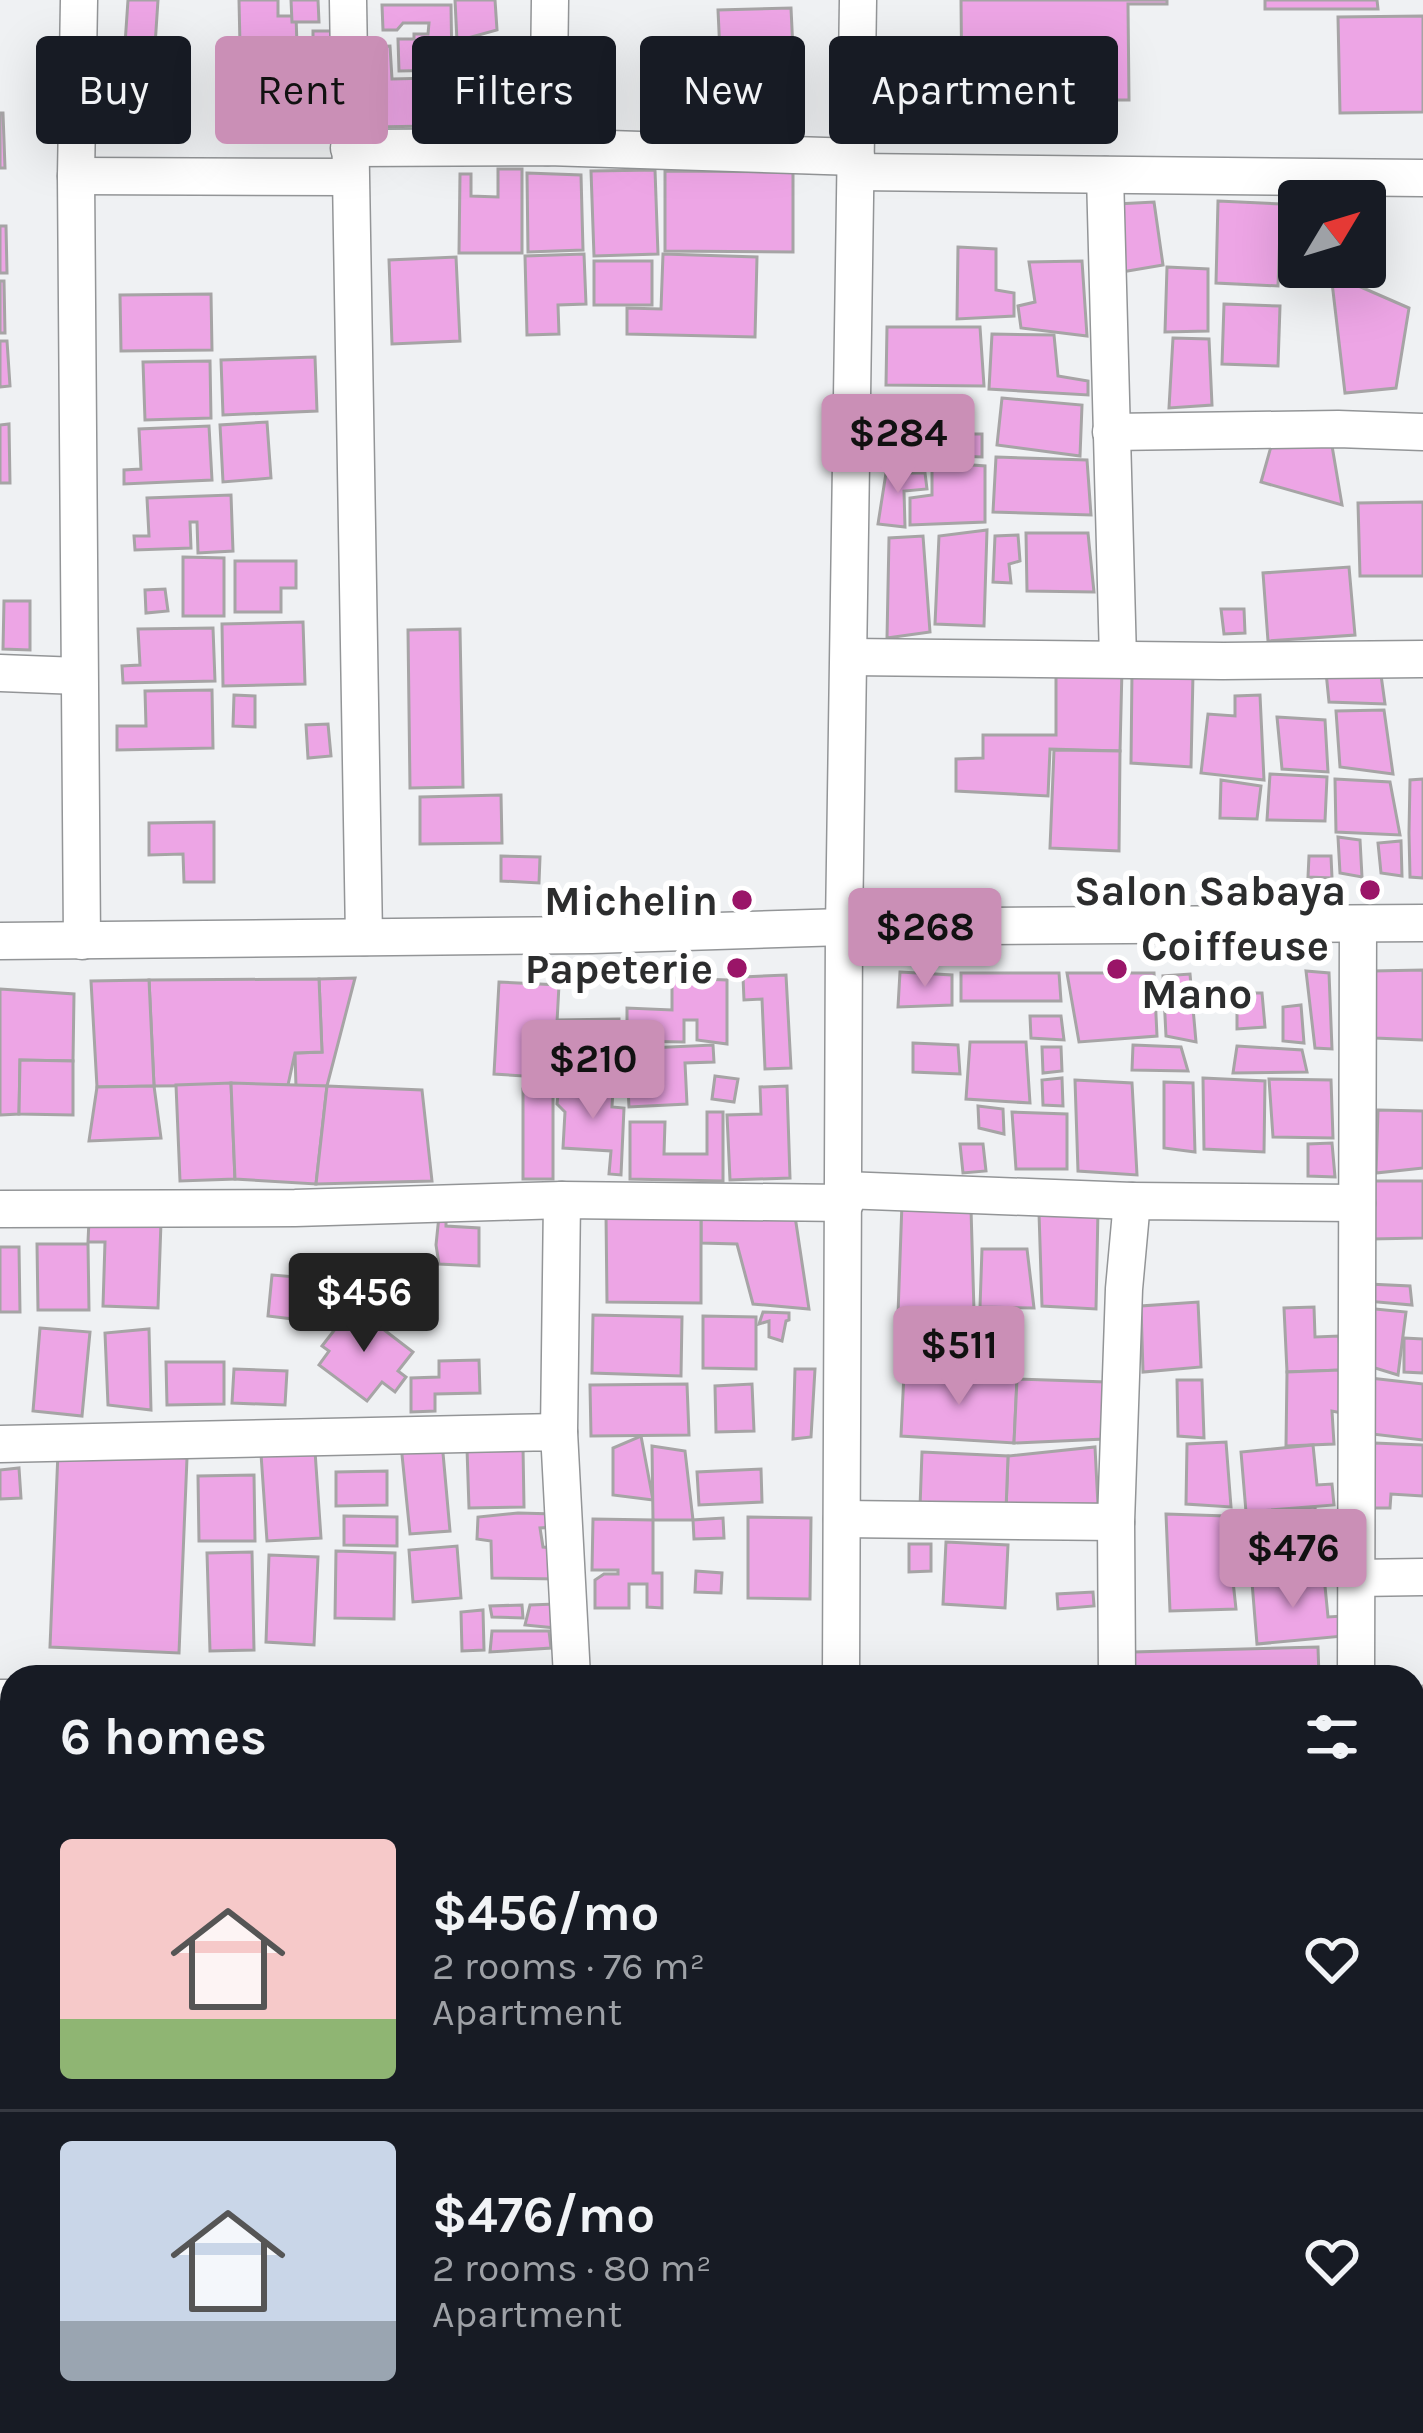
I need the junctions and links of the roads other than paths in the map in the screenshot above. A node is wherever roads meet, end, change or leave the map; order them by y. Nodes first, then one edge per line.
1 (79, 0) edge
2 (348, 0) edge
3 (550, 0) edge
4 (857, 0) edge
5 (548, 147) junction
6 (349, 162) junction
7 (856, 165) junction
8 (76, 176) junction
9 (1105, 176) junction
10 (1423, 178) edge
11 (1423, 431) edge
12 (1111, 432) junction
13 (849, 656) junction
14 (1118, 659) junction
15 (1423, 659) edge
16 (0, 673) edge
17 (79, 676) junction
18 (1423, 923) edge
19 (1358, 924) junction
20 (844, 927) junction
21 (364, 938) junction
22 (0, 941) edge
23 (82, 941) junction
24 (844, 1197) junction
25 (562, 1200) junction
26 (1132, 1202) junction
27 (1357, 1203) junction
28 (0, 1209) edge
29 (559, 1432) junction
30 (0, 1444) edge
31 (842, 1519) junction
32 (1116, 1522) junction
33 (1423, 1577) edge
34 (1356, 1578) junction
35 (571, 1665) edge
36 (841, 1665) edge
37 (1117, 1665) edge
38 (1356, 1665) edge

1 - 8 street
2 - 6 street
3 - 5 street
4 - 7 street
5 - 6 street
5 - 7 street
6 - 8 street
6 - 21 street
7 - 9 street
7 - 13 street
8 - 17 street
9 - 10 street
9 - 12 street
11 - 12 street
12 - 14 street
13 - 14 street
13 - 20 street
14 - 15 street
16 - 17 street
17 - 23 street
18 - 19 street
19 - 20 street
19 - 27 street
20 - 21 street
20 - 24 street
21 - 23 street
22 - 23 street
24 - 25 street
24 - 26 street
24 - 31 street
25 - 28 street
25 - 29 street
26 - 27 street
26 - 32 street
27 - 34 street
29 - 30 street
29 - 35 street
31 - 32 street
31 - 36 street
32 - 37 street
33 - 34 street
34 - 38 street

